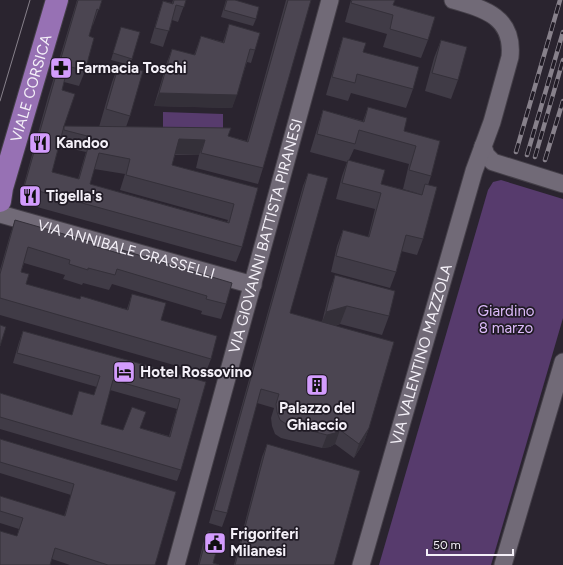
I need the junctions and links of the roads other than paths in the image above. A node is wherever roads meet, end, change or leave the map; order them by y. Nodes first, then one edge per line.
1 (57, 0) edge
2 (330, 0) edge
3 (453, 0) edge
4 (492, 122) junction
5 (484, 146) junction
6 (508, 167) junction
7 (563, 184) edge
8 (0, 200) edge
9 (0, 214) edge
10 (252, 285) junction
11 (563, 362) edge
12 (176, 565) edge
13 (361, 565) edge
14 (503, 565) edge

1 - 8 main road, VIALE CORSICA
2 - 10 street, VIA GIOVANNI BATTISTA PIRANESI
3 - 4 street
4 - 5 street, VIA VALENTINO MAZZOLA
4 - 6 street
5 - 6 street
5 - 13 street, VIA VALENTINO MAZZOLA
6 - 7 street
9 - 10 street, VIA ANNIBALE GRASSELLI
10 - 12 street, VIA GIOVANNI BATTISTA PIRANESI
11 - 14 street

